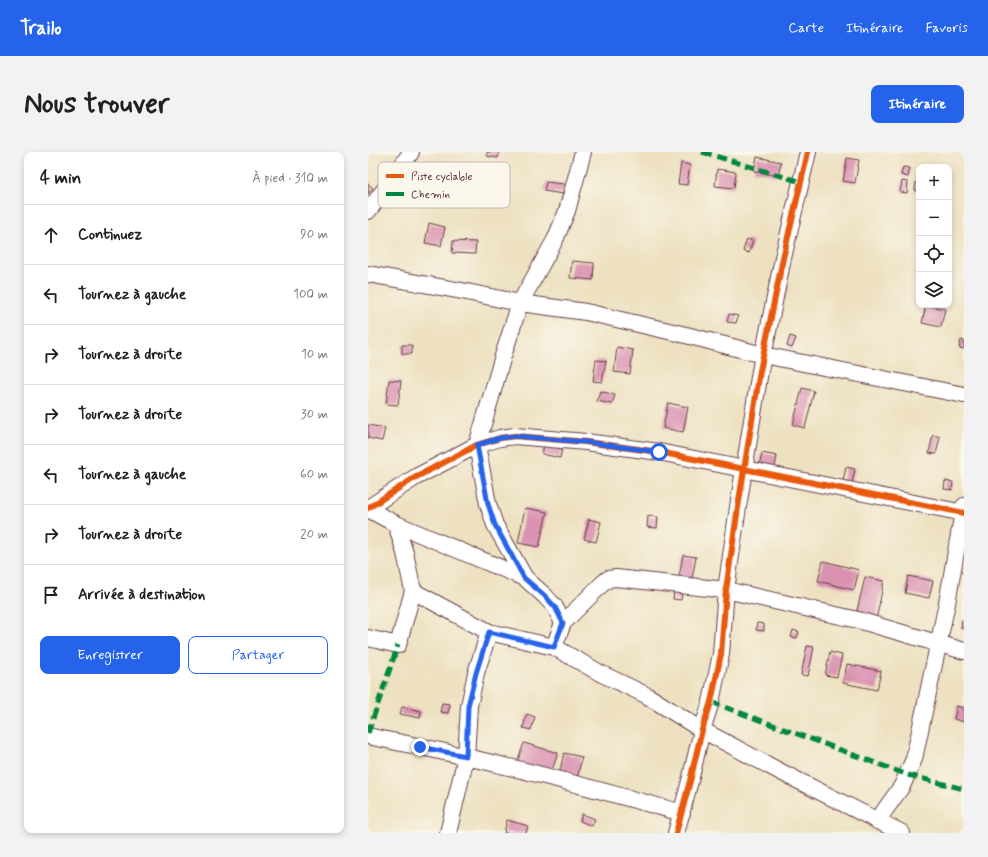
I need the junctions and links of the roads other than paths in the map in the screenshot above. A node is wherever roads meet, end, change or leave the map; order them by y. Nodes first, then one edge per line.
1 (411, 152) edge
2 (583, 152) edge
3 (808, 152) edge
4 (404, 162) edge
5 (378, 198) edge
6 (368, 211) edge
7 (368, 274) edge
8 (520, 303) junction
9 (763, 355) junction
10 (964, 395) edge
11 (477, 445) junction
12 (744, 468) junction
13 (368, 508) edge
14 (964, 511) edge
15 (396, 524) junction
16 (524, 578) junction
17 (726, 590) junction
18 (413, 591) junction
19 (563, 623) junction
20 (489, 632) junction
21 (368, 638) edge
22 (938, 643) junction
23 (554, 647) junction
24 (964, 651) edge
25 (702, 730) junction
26 (368, 736) edge
27 (466, 756) junction
28 (682, 813) junction
29 (877, 821) junction
30 (448, 833) edge
31 (676, 833) edge
32 (902, 833) edge

1 - 4 street
2 - 8 street
3 - 9 street
5 - 6 street
7 - 8 street
8 - 9 street
8 - 11 street
9 - 10 street
9 - 12 street
11 - 12 street
11 - 13 street
11 - 16 street
12 - 14 street
12 - 17 street
13 - 15 street
14 - 22 street
15 - 16 street
15 - 18 street
16 - 19 street
17 - 19 street
17 - 22 street
17 - 25 street
18 - 20 street
18 - 21 street
19 - 23 street
20 - 23 street
20 - 27 street
22 - 24 street
22 - 29 street
23 - 25 street
25 - 28 street
25 - 29 street
26 - 27 street
27 - 28 street
27 - 30 street
28 - 31 street
29 - 32 street

